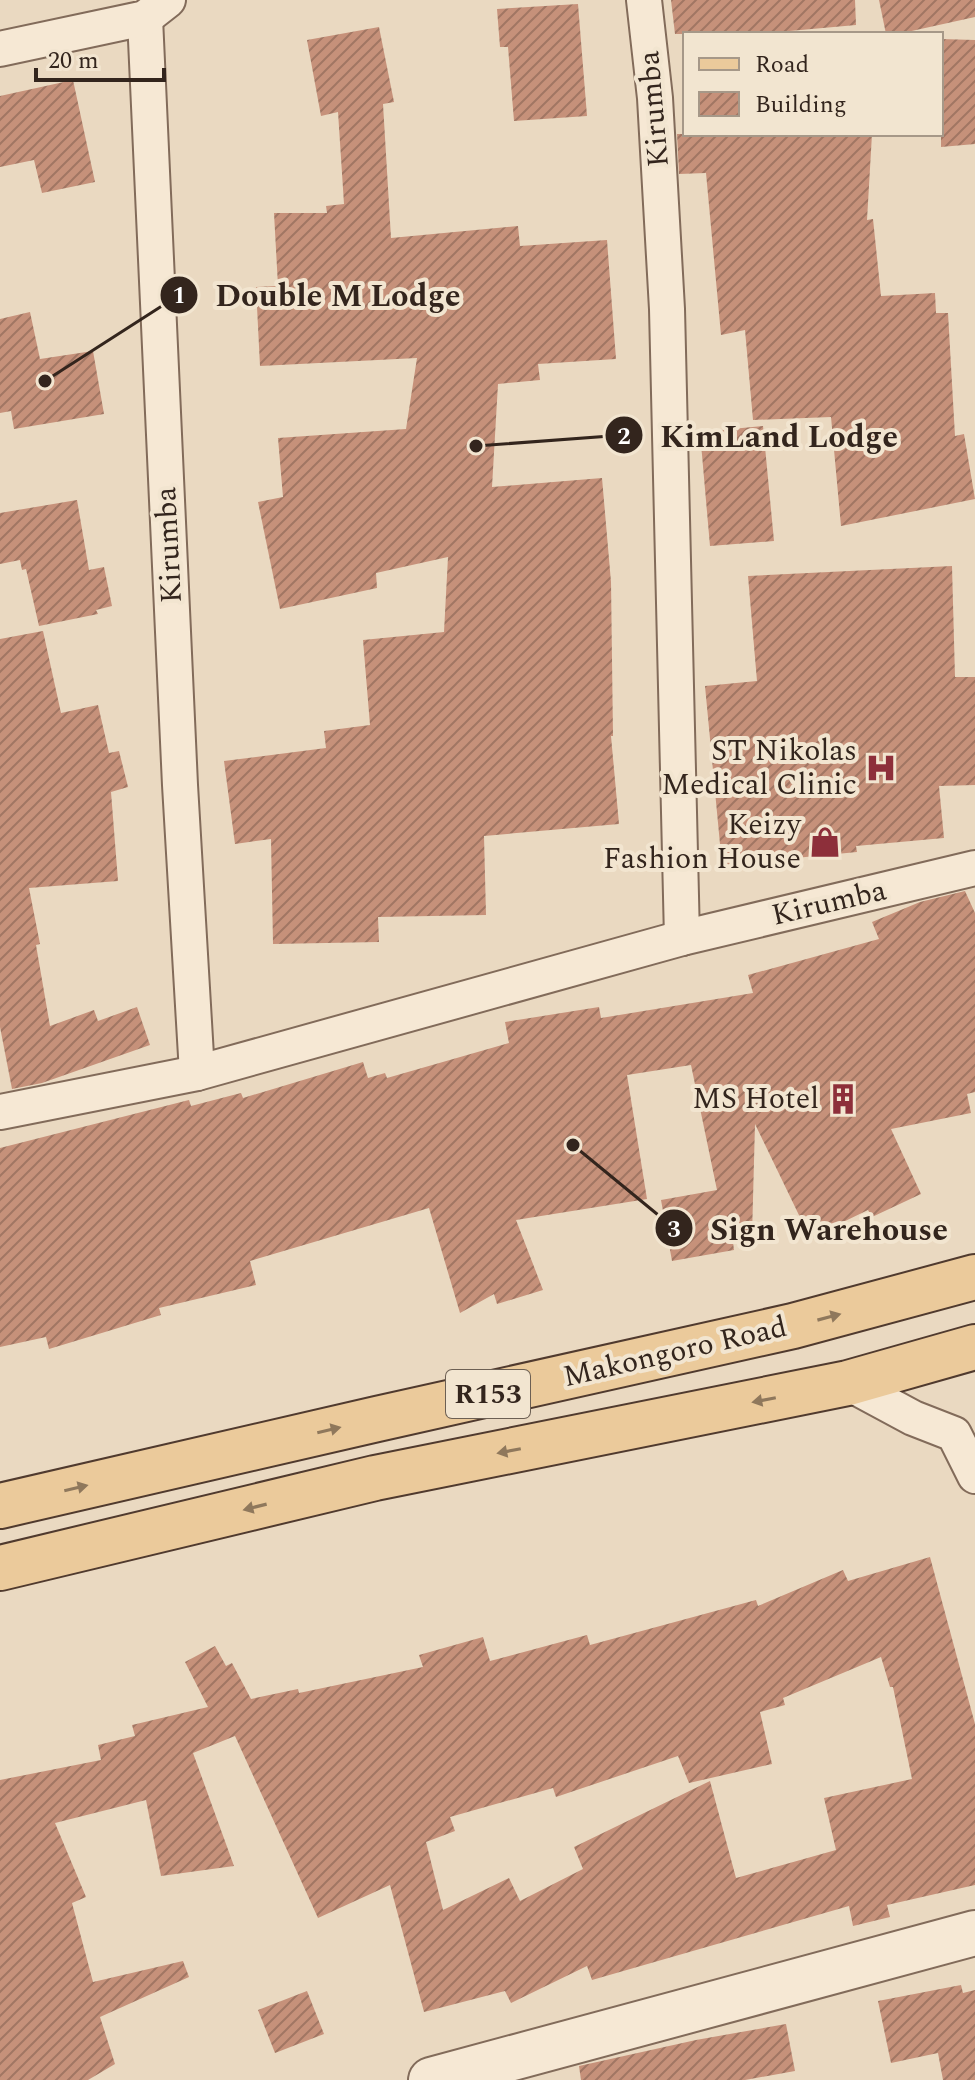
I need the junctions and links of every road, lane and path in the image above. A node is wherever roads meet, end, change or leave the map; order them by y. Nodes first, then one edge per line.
1 (644, 0) edge
2 (156, 9) edge
3 (0, 49) edge
4 (975, 868) edge
5 (682, 938) junction
6 (197, 1073) junction
7 (0, 1112) edge
8 (975, 1277) edge
9 (975, 1347) edge
10 (848, 1383) junction
11 (975, 1476) edge
12 (0, 1506) edge
13 (0, 1568) edge
14 (975, 1933) edge
15 (431, 2080) edge

1 - 5 street, Kirumba
2 - 3 street
2 - 6 street, Kirumba
4 - 5 street, Kirumba
5 - 6 street, Kirumba
6 - 7 street, Kirumba
12 -> 8 main road, Makongoro Road / R153
9 - 10 main road, Makongoro Road / R153
10 - 11 street
10 -> 13 main road, Makongoro Road / R153
14 - 15 street

